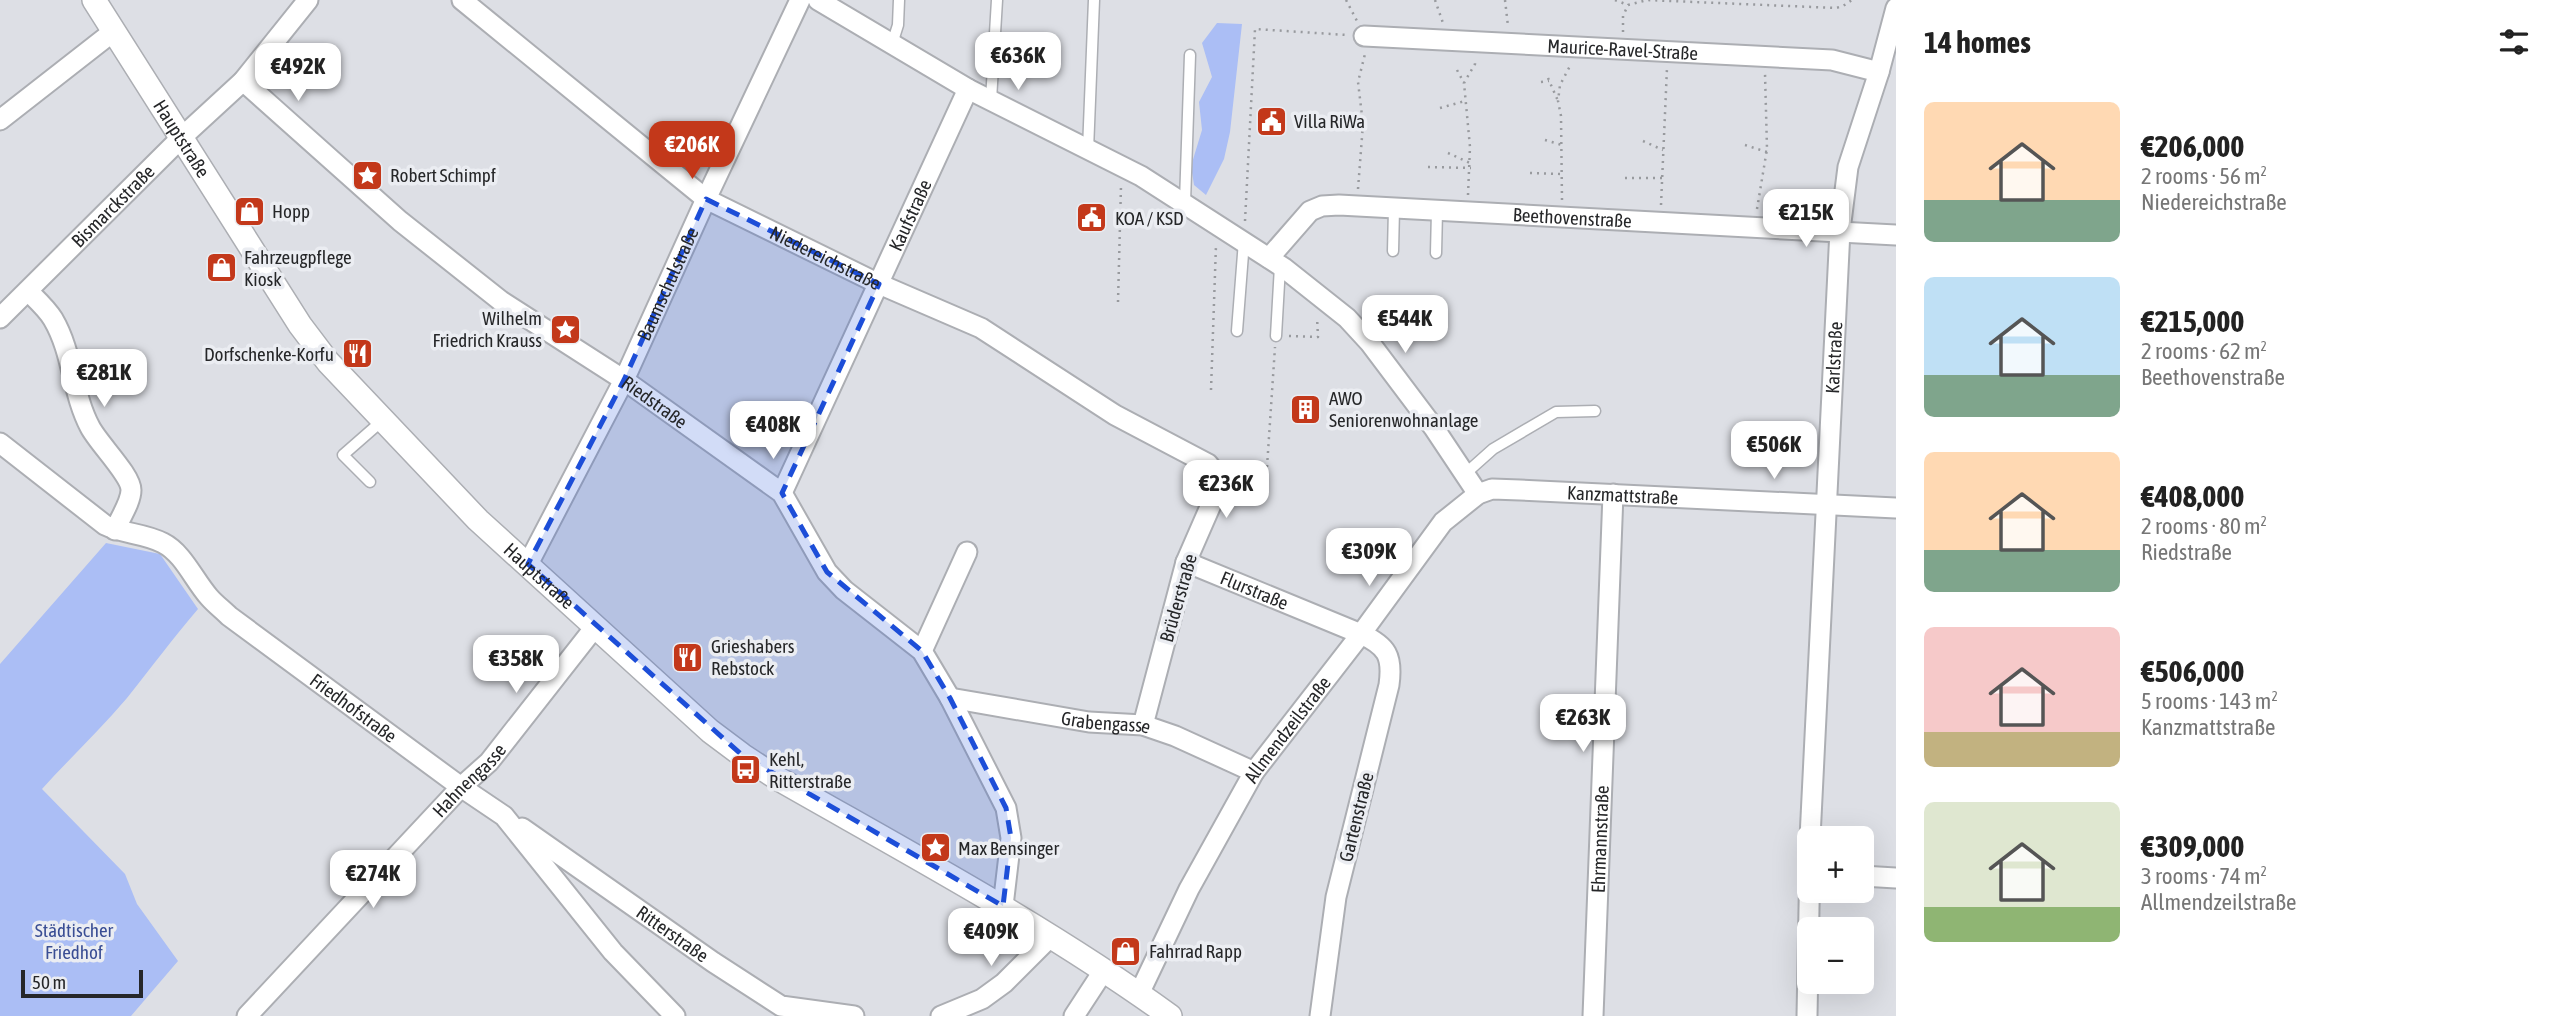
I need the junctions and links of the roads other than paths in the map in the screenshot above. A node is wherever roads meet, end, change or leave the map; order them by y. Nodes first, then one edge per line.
1 (94, 0) edge
2 (308, 0) edge
3 (462, 0) edge
4 (800, 0) edge
5 (818, 0) edge
6 (899, 0) edge
7 (997, 0) edge
8 (1094, 0) edge
9 (1896, 8) edge
10 (114, 31) junction
11 (1364, 36) road end
12 (892, 44) junction
13 (1190, 55) dead end
14 (1879, 72) junction
15 (243, 82) junction
16 (968, 89) junction
17 (991, 101) junction
18 (0, 120) edge
19 (181, 138) junction
20 (1088, 151) junction
21 (706, 199) junction
22 (1185, 202) junction
23 (1394, 209) junction
24 (1437, 211) junction
25 (1840, 230) junction
26 (1896, 235) edge
27 (1244, 241) junction
28 (1393, 251) dead end
29 (1436, 253) dead end
30 (1275, 262) junction
31 (878, 284) junction
32 (28, 290) junction
33 (0, 318) edge
34 (1237, 331) dead end
35 (1276, 336) road end
36 (624, 380) junction
37 (1595, 411) dead end
38 (383, 419) junction
39 (0, 443) edge
40 (1216, 473) joint
41 (1465, 474) junction
42 (370, 482) dead end
43 (782, 493) junction
44 (1478, 494) junction
45 (1613, 494) junction
46 (1826, 504) junction
47 (1896, 509) edge
48 (115, 530) junction
49 (967, 552) dead end
50 (1186, 562) junction
51 (528, 564) junction
52 (595, 627) junction
53 (1361, 634) junction
54 (922, 652) junction
55 (950, 698) junction
56 (1143, 725) junction
57 (1254, 772) junction
58 (461, 787) junction
59 (504, 816) junction
60 (1811, 826) edge
61 (1874, 877) edge
62 (1896, 878) edge
63 (1809, 903) edge
64 (1003, 906) junction
65 (1051, 936) junction
66 (1104, 970) junction
67 (1143, 1004) edge
68 (777, 1011) edge
69 (257, 1012) edge
70 (675, 1016) edge
71 (853, 1016) edge
72 (941, 1016) edge
73 (1074, 1016) edge
74 (1170, 1016) edge
75 (1320, 1016) edge
76 (1593, 1016) edge
77 (1807, 1016) edge

1 - 10 street, Hauptstraße
2 - 15 street, Bismarckstraße
3 - 21 street, Niedereichstraße
4 - 21 street, Baumschulstraße
5 - 12 street
6 - 12 lane
7 - 17 lane
8 - 20 lane
9 - 14 street, Karlstraße
10 - 18 street
10 - 19 street, Hauptstraße
11 - 14 street, Maurice-Ravel-Straße
12 - 16 street
13 - 22 lane
14 - 25 street, Karlstraße
15 - 19 street, Bismarckstraße
15 - 36 street, Riedstraße
16 - 17 street
16 - 31 street, Kaufstraße
17 - 20 street
19 - 32 street, Bismarckstraße
19 - 38 street, Hauptstraße
20 - 22 street
21 - 31 street, Niedereichstraße
21 - 36 street, Baumschulstraße
22 - 27 street
23 - 24 street, Beethovenstraße
23 - 28 lane
23 - 30 street, Beethovenstraße
24 - 25 street, Beethovenstraße
24 - 29 lane
25 - 26 street, Beethovenstraße
25 - 46 street, Karlstraße
27 - 30 street
27 - 34 lane
30 - 35 lane
30 - 41 street
31 - 40 street, Niedereichstraße
31 - 43 street, Kaufstraße
32 - 33 street, Bismarckstraße
32 - 48 street
36 - 43 street, Riedstraße
36 - 51 street, Baumschulstraße
37 - 41 lane
38 - 42 lane
38 - 51 street, Hauptstraße
39 - 48 street, Friedhofstraße
40 - 50 street, Brüderstraße
41 - 44 street
43 - 54 street, Riedstraße
44 - 45 street, Kanzmattstraße
44 - 53 street, Allmendzeilstraße
45 - 46 street, Kanzmattstraße
45 - 76 street, Ehrmannstraße
46 - 47 street, Kanzmattstraße
46 - 60 street, Karlstraße
48 - 58 street, Friedhofstraße
49 - 54 street
50 - 53 street, Flurstraße
50 - 56 street, Brüderstraße
51 - 52 street, Hauptstraße
52 - 58 street, Hahnengasse
52 - 64 street, Hauptstraße
53 - 57 street, Allmendzeilstraße
53 - 75 street, Gartenstraße
54 - 55 street, Riedstraße
55 - 56 street, Grabengasse
55 - 64 street, Riedstraße
56 - 57 street, Grabengasse
57 - 67 street, Allmendzeilstraße
58 - 59 street, Friedhofstraße
58 - 69 street, Hahnengasse
59 - 68 street, Ritterstraße
59 - 70 street, Friedhofstraße
61 - 62 street
63 - 77 street
64 - 65 street, Hauptstraße
65 - 66 street, Hauptstraße
65 - 72 street
66 - 67 street, Hauptstraße
66 - 73 street
67 - 74 street, Hauptstraße
68 - 71 street, Ritterstraße

